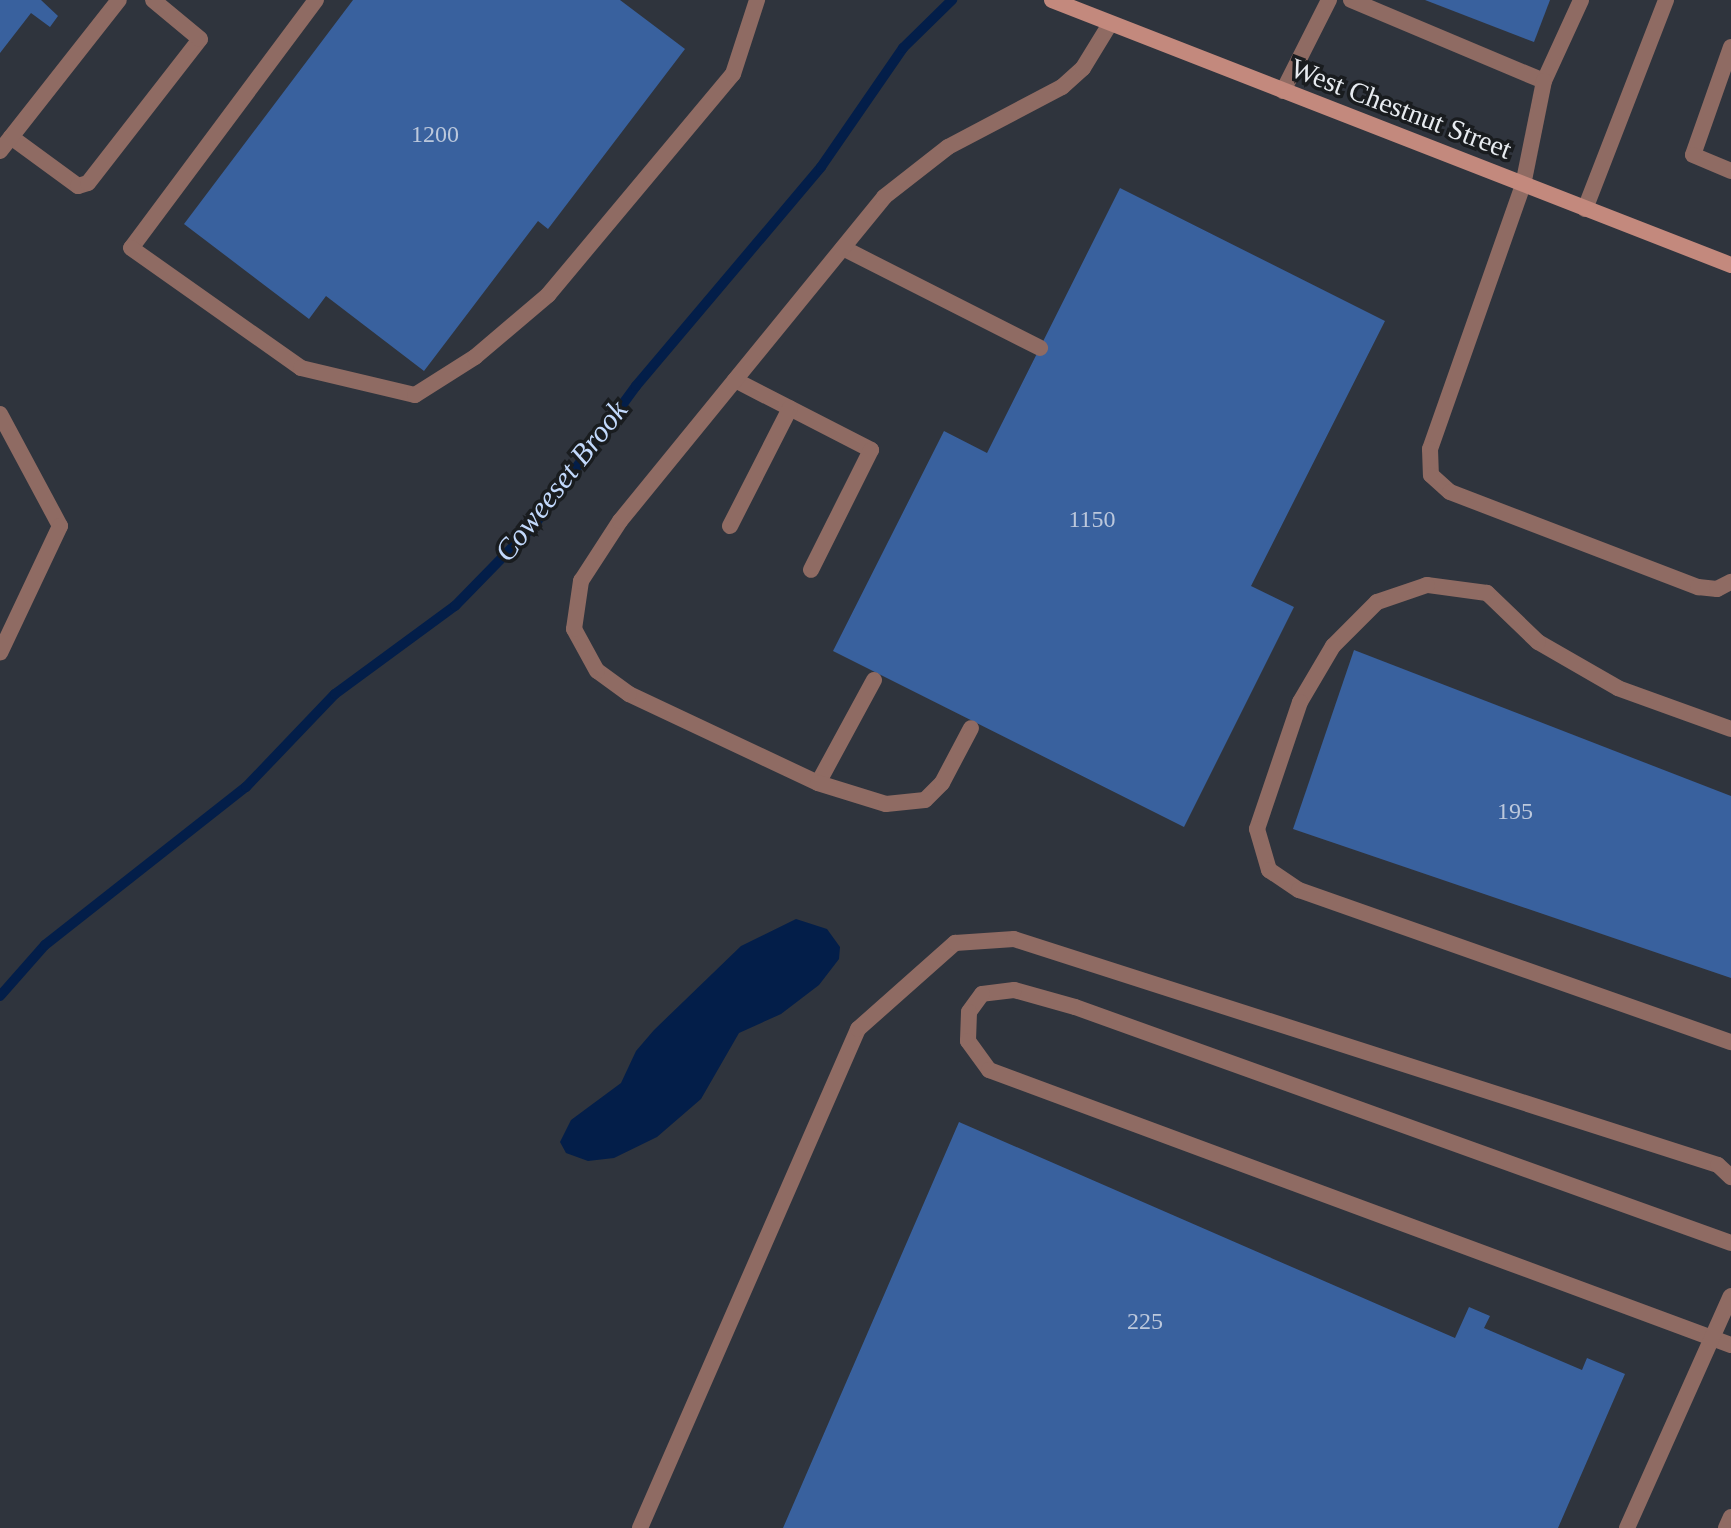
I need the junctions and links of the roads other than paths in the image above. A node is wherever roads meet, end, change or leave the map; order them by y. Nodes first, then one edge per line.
1 (153, 0) edge
2 (316, 0) edge
3 (757, 0) edge
4 (1052, 0) edge
5 (1329, 0) edge
6 (1351, 0) edge
7 (1581, 0) edge
8 (1666, 0) edge
9 (113, 2) edge
10 (1110, 24) junction
11 (1731, 47) edge
12 (1544, 81) junction
13 (1283, 91) junction
14 (11, 137) junction
15 (0, 151) edge
16 (1731, 171) edge
17 (1523, 185) junction
18 (1585, 209) junction
19 (843, 248) junction
20 (1731, 265) edge
21 (1040, 348) dead end
22 (735, 380) junction
23 (790, 408) junction
24 (0, 414) edge
25 (730, 526) dead end
26 (811, 570) dead end
27 (1731, 582) edge
28 (0, 653) edge
29 (874, 680) dead end
30 (971, 728) dead end
31 (1731, 729) edge
32 (818, 783) junction
33 (1731, 1042) edge
34 (1731, 1177) edge
35 (1731, 1243) edge
36 (1731, 1296) edge
37 (1713, 1337) junction
38 (1731, 1345) edge
39 (1731, 1517) edge
40 (640, 1528) edge
41 (1627, 1528) edge
42 (1726, 1528) edge

1 - 14 lane
2 - 3 lane
4 - 10 main road, West Chestnut Street
5 - 13 lane
6 - 12 lane
7 - 12 lane
8 - 18 lane
9 - 14 lane
10 - 13 main road, West Chestnut Street
10 - 19 lane
11 - 16 lane
12 - 17 lane
13 - 17 main road, West Chestnut Street
14 - 15 lane
17 - 18 main road, West Chestnut Street
17 - 27 lane
18 - 20 main road, West Chestnut Street
19 - 21 lane
19 - 22 lane
22 - 23 lane
22 - 32 lane
23 - 25 lane
23 - 26 lane
24 - 28 lane
29 - 32 lane
30 - 32 lane
31 - 33 lane
34 - 40 lane
35 - 37 lane
36 - 37 lane
37 - 38 lane
37 - 41 lane
39 - 42 lane

